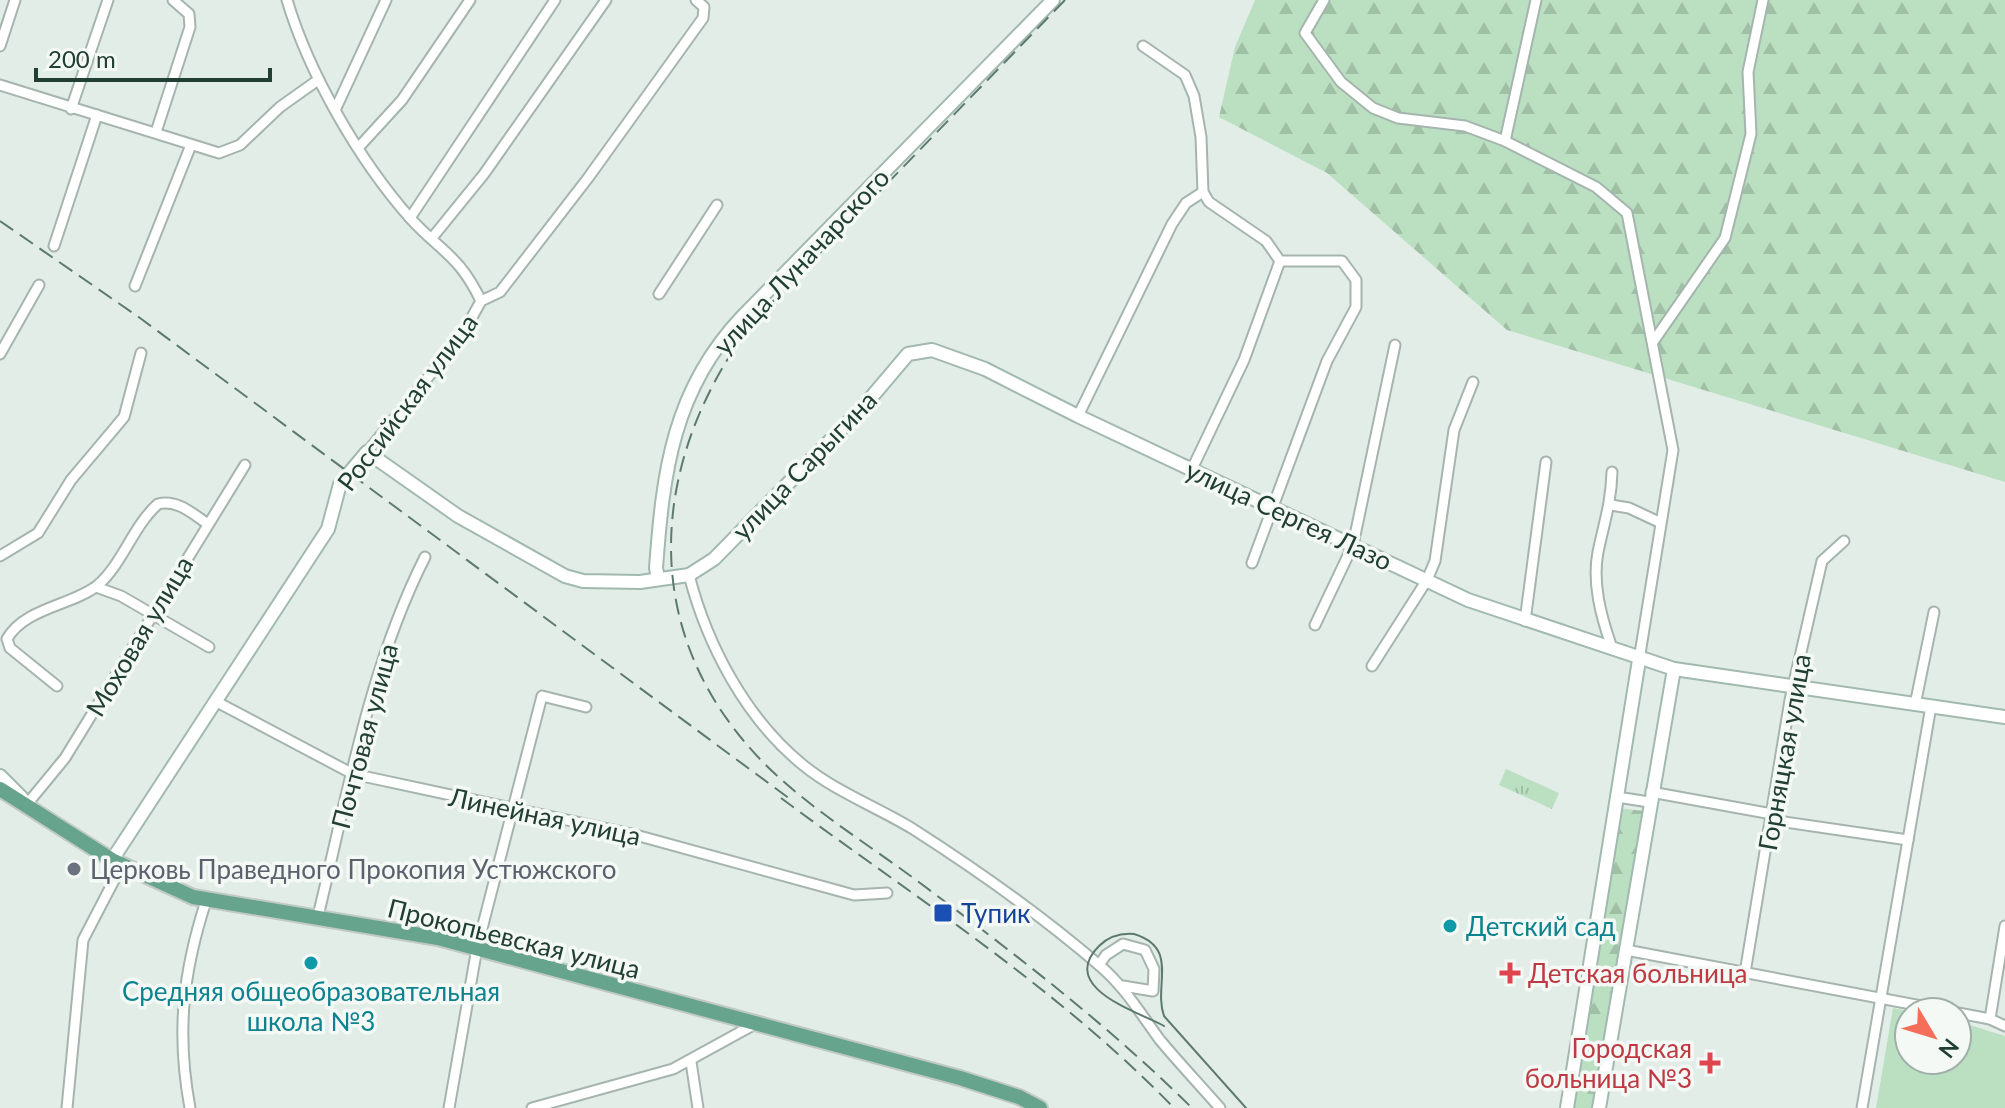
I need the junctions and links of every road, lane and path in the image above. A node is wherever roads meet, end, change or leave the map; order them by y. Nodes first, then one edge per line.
1 (15, 0) edge
2 (108, 0) edge
3 (173, 0) edge
4 (287, 0) edge
5 (386, 0) edge
6 (470, 0) edge
7 (555, 0) edge
8 (606, 0) edge
9 (1053, 0) edge
10 (1324, 0) edge
11 (1536, 0) edge
12 (1763, 0) edge
13 (700, 4) edge
14 (0, 46) edge
15 (1143, 46) dead end
16 (318, 80) junction
17 (1, 85) edge
18 (336, 108) junction
19 (71, 109) junction
20 (97, 115) junction
21 (156, 132) junction
22 (1505, 141) junction
23 (191, 145) junction
24 (358, 148) junction
25 (1203, 192) junction
26 (717, 205) dead end
27 (410, 218) junction
28 (432, 238) junction
29 (54, 246) dead end
30 (1280, 261) junction
31 (39, 285) dead end
32 (135, 286) dead end
33 (659, 294) dead end
34 (481, 301) junction
35 (1653, 342) junction
36 (1395, 345) dead end
37 (141, 353) dead end
38 (946, 353) joint
39 (0, 354) edge
40 (1473, 382) dead end
41 (1078, 416) junction
42 (367, 452) junction
43 (1546, 462) dead end
44 (245, 465) dead end
45 (1192, 469) junction
46 (1612, 472) dead end
47 (1611, 505) junction
48 (1274, 508) junction
49 (1659, 522) junction
50 (208, 524) junction
51 (1844, 541) dead end
52 (1353, 545) junction
53 (0, 556) edge
54 (425, 557) dead end
55 (1252, 563) dead end
56 (689, 575) junction
57 (658, 578) junction
58 (1427, 580) junction
59 (96, 587) junction
60 (1934, 612) dead end
61 (152, 614) junction
62 (1525, 621) junction
63 (1315, 625) dead end
64 (1611, 645) junction
65 (209, 647) dead end
66 (1639, 660) junction
67 (1372, 666) dead end
68 (1674, 669) junction
69 (57, 686) dead end
70 (1794, 689) junction
71 (215, 701) junction
72 (1915, 705) junction
73 (1931, 706) junction
74 (586, 707) dead end
75 (2005, 717) edge
76 (353, 774) junction
77 (0, 776) edge
78 (0, 789) edge
79 (1617, 797) junction
80 (1650, 797) junction
81 (28, 803) junction
82 (512, 809) junction
83 (1772, 817) junction
84 (1908, 840) junction
85 (117, 862) junction
86 (887, 893) dead end
87 (206, 901) junction
88 (317, 920) junction
89 (2005, 926) edge
90 (477, 948) junction
91 (1626, 950) junction
92 (1099, 965) junction
93 (1745, 973) junction
94 (1123, 986) junction
95 (1881, 996) junction
96 (1990, 1019) junction
97 (755, 1024) junction
98 (2005, 1026) edge
99 (691, 1062) junction
100 (67, 1108) edge
101 (190, 1108) edge
102 (449, 1108) edge
103 (532, 1108) edge
104 (698, 1108) edge
105 (1040, 1108) edge
106 (1220, 1108) edge
107 (1567, 1108) edge
108 (1599, 1108) edge
109 (1862, 1108) edge

1 - 14 street
2 - 19 street
3 - 21 street
4 - 16 street
5 - 18 street
6 - 24 street
7 - 27 street
8 - 28 street
9 - 57 main road, улица Луначарского
10 - 22 street
11 - 22 street
12 - 35 street
13 - 34 street, Российская улица
15 - 25 street
16 - 18 street
16 - 23 street
17 - 19 street
18 - 24 street
19 - 20 street
20 - 21 street
20 - 29 street
21 - 23 street
22 - 35 street
23 - 32 street
24 - 27 street
25 - 30 street
25 - 41 street
26 - 33 street
27 - 28 street
28 - 34 street
30 - 45 street
30 - 48 street
31 - 39 street
34 - 42 street, Российская улица
35 - 49 street
36 - 52 street
37 - 53 street
38 - 41 main road, улица Сергея Лазо
38 - 56 main road, улица Сарыгина
40 - 58 street
41 - 45 main road, улица Сергея Лазо
42 - 57 main road
42 - 71 main road, Российская улица
43 - 62 street
44 - 50 street, Моховая улица
45 - 48 main road, улица Сергея Лазо
46 - 47 street
47 - 49 street
47 - 64 street
48 - 52 main road, улица Сергея Лазо
48 - 55 street
49 - 66 street
50 - 59 street
50 - 61 street, Моховая улица
51 - 70 street, Горняцкая улица
52 - 58 main road, улица Сергея Лазо
52 - 63 street
54 - 76 street, Почтовая улица
56 - 57 main road
56 - 92 street
58 - 62 main road, улица Сергея Лазо
58 - 67 street
59 - 61 street
59 - 69 street
60 - 72 street
61 - 65 street
61 - 81 street, Моховая улица
62 - 64 main road, улица Сергея Лазо
64 - 66 main road, улица Сергея Лазо
66 - 68 main road, улица Сергея Лазо
66 - 79 main road
68 - 70 main road
68 - 80 main road
70 - 72 main road
70 - 83 street, Горняцкая улица
71 - 76 street, Линейная улица
71 - 85 main road, Российская улица
72 - 73 main road
73 - 75 main road
73 - 84 street
74 - 82 street
76 - 82 street, Линейная улица
76 - 88 street, Почтовая улица
77 - 81 main road, Прокопьевская улица
78 - 81 main road
79 - 80 street
79 - 107 main road
80 - 83 street
80 - 91 main road
81 - 85 main road, Прокопьевская улица
82 - 86 street, Линейная улица
82 - 90 street
83 - 84 street
83 - 93 street, Горняцкая улица
84 - 95 street
85 - 87 main road, Прокопьевская улица
85 - 100 street
87 - 88 main road, Прокопьевская улица
87 - 101 street
88 - 90 main road, Прокопьевская улица
89 - 96 street
90 - 97 main road, Прокопьевская улица
90 - 102 street
91 - 93 street
91 - 108 main road
92 - 94 street
92 - 94 street
93 - 95 street
94 - 106 street
95 - 96 street
95 - 109 street
96 - 98 street
97 - 99 street
97 - 105 main road, Прокопьевская улица
99 - 103 street
99 - 104 street

